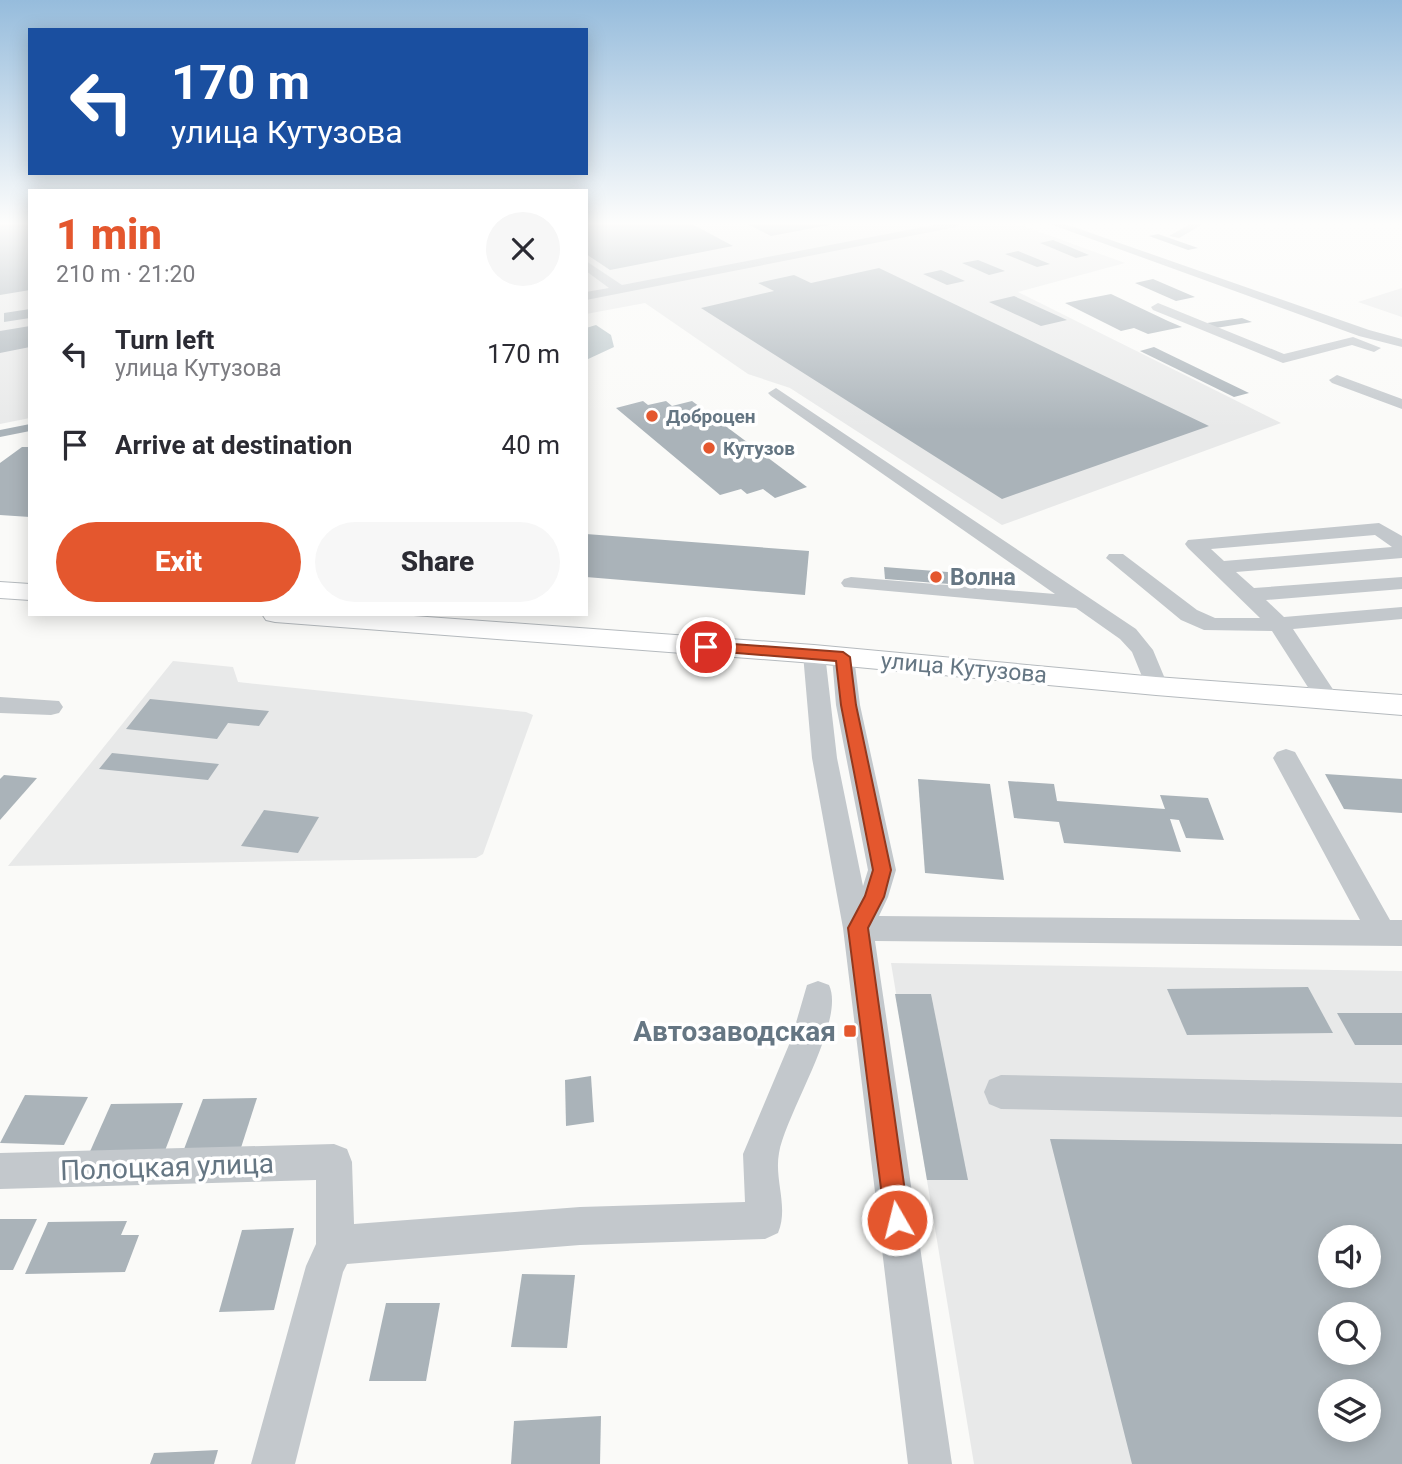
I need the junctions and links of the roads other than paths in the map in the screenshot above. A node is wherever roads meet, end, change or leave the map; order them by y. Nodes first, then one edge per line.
1 (607, 292) edge
2 (1249, 292) edge
3 (588, 296) edge
4 (1158, 306) dead end
5 (1402, 344) edge
6 (1402, 358) edge
7 (1337, 380) dead end
8 (776, 393) dead end
9 (1402, 404) edge
10 (1402, 545) edge
11 (1402, 552) edge
12 (1116, 558) dead end
13 (1219, 567) junction
14 (850, 583) dead end
15 (1402, 583) edge
16 (0, 590) edge
17 (28, 592) edge
18 (1249, 595) junction
19 (1083, 603) junction
20 (1402, 613) edge
21 (309, 616) edge
22 (440, 621) edge
23 (1279, 624) junction
24 (814, 654) junction
25 (843, 657) junction
26 (1156, 686) junction
27 (1328, 700) junction
28 (0, 705) edge
29 (1402, 705) edge
30 (51, 707) dead end
31 (1286, 758) dead end
32 (858, 928) junction
33 (1392, 933) edge
34 (818, 995) dead end
35 (1001, 1092) dead end
36 (1402, 1100) edge
37 (0, 1171) edge
38 (335, 1248) junction
39 (273, 1464) edge
40 (929, 1464) edge

1 - 3 street
2 - 5 street
4 - 6 street
7 - 9 street
8 - 19 street
10 - 13 street
11 - 13 street
12 - 23 street
13 - 18 street
14 - 19 street
15 - 18 street
16 - 17 main road
18 - 23 street
19 - 26 street
20 - 23 street
21 - 22 main road, улица Кутузова
22 - 24 main road, улица Кутузова
23 - 27 street
24 - 25 main road, улица Кутузова
24 - 32 street
25 - 26 main road, улица Кутузова
25 - 32 street
26 - 27 main road, улица Кутузова
27 - 29 main road, улица Кутузова
28 - 30 street
31 - 33 street
32 - 33 street
32 - 40 street
34 - 38 street
35 - 36 street
37 - 38 street, Полоцкая улица
38 - 39 street

